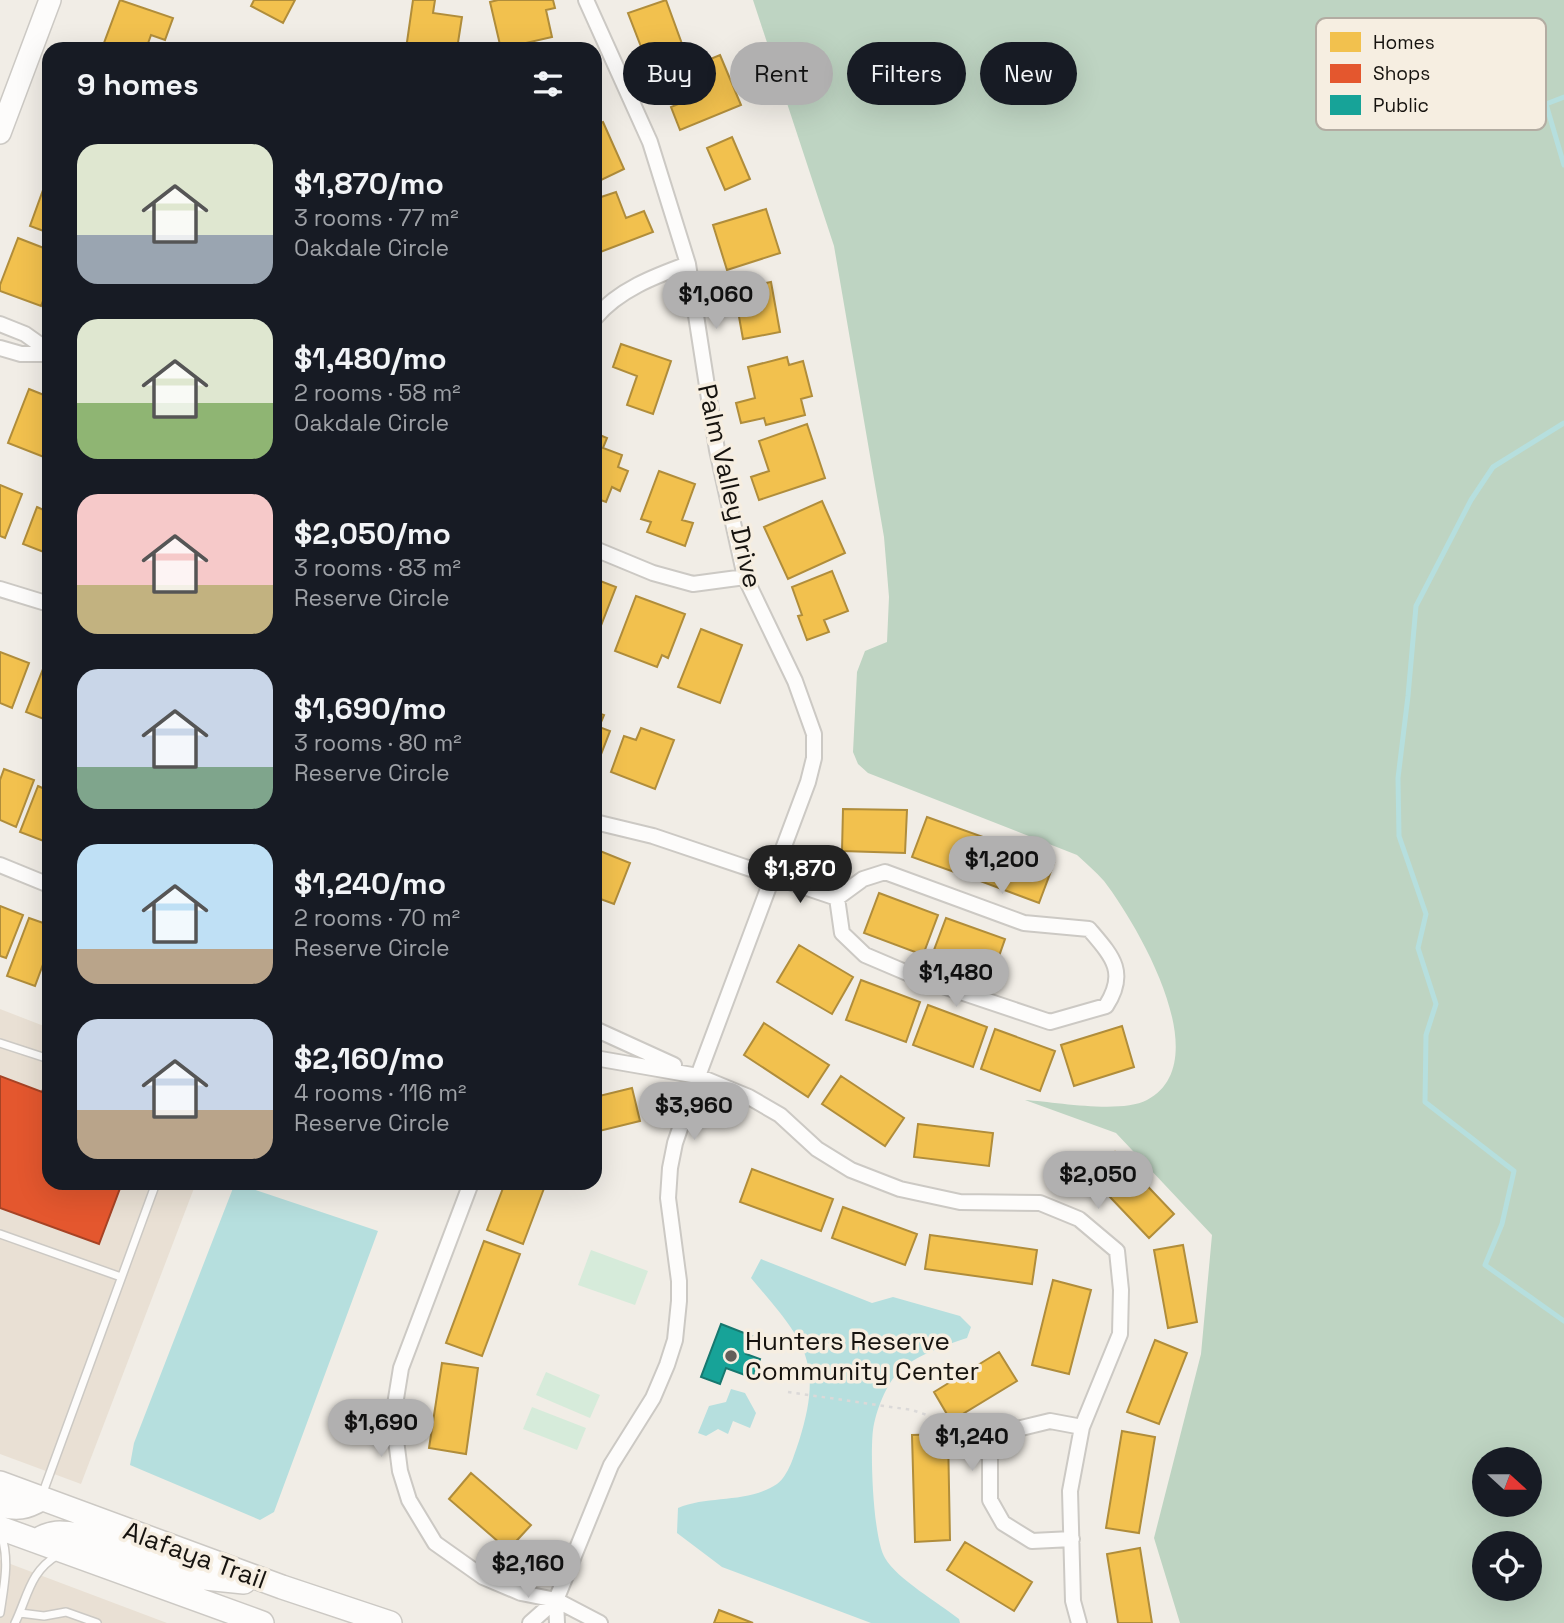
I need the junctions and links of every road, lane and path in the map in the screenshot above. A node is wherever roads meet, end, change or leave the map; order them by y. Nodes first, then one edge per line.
1 (50, 0) edge
2 (586, 0) edge
3 (0, 133) edge
4 (688, 264) junction
5 (602, 310) edge
6 (0, 324) edge
7 (42, 347) edge
8 (0, 348) edge
9 (42, 352) edge
10 (602, 552) edge
11 (746, 577) junction
12 (0, 589) edge
13 (42, 602) edge
14 (602, 824) edge
15 (0, 864) edge
16 (773, 878) junction
17 (42, 882) edge
18 (837, 898) junction
19 (602, 1032) edge
20 (0, 1043) edge
21 (42, 1057) edge
22 (602, 1059) edge
23 (698, 1076) junction
24 (153, 1190) edge
25 (468, 1190) edge
26 (0, 1234) edge
27 (121, 1277) junction
28 (788, 1392) dead end
29 (1082, 1427) junction
30 (998, 1443) junction
31 (0, 1483) edge
32 (41, 1499) junction
33 (0, 1505) edge
34 (0, 1529) edge
35 (1072, 1539) junction
36 (36, 1541) junction
37 (65, 1552) junction
38 (282, 1587) junction
39 (556, 1600) junction
40 (0, 1613) edge
41 (20, 1613) junction
42 (15, 1623) edge
43 (97, 1623) edge
44 (262, 1623) edge
45 (390, 1623) edge
46 (530, 1623) edge
47 (557, 1623) edge
48 (600, 1623) edge
49 (1079, 1623) edge

1 - 3 street
2 - 4 street, Palm Valley Drive
4 - 5 street
4 - 11 street, Palm Valley Drive
6 - 7 street
8 - 9 street
10 - 11 street
11 - 16 street, Palm Valley Drive
12 - 13 street
14 - 16 street
15 - 17 street
16 - 18 street
16 - 23 street, Palm Valley Drive
18 - 18 street
19 - 23 street
20 - 21 lane
22 - 23 street
23 - 29 street
23 - 39 street, Palm Valley Drive
24 - 27 lane
25 - 39 street
26 - 27 lane
27 - 32 lane
28 - 30 path
29 - 30 street
29 - 35 street
30 - 35 street
31 - 32 main road, Alafaya Trail
32 - 33 main road
32 - 38 main road, Alafaya Trail
34 - 36 main road, Alafaya Trail
34 - 40 lane
35 - 49 street
36 - 37 main road, Alafaya Trail
36 - 38 main road
37 - 41 lane
37 - 44 main road, Alafaya Trail
38 - 45 main road, Alafaya Trail
39 - 46 street, Palm Valley Drive
39 - 47 street, Palm Valley Drive
39 - 48 street
41 - 42 lane
41 - 43 lane

